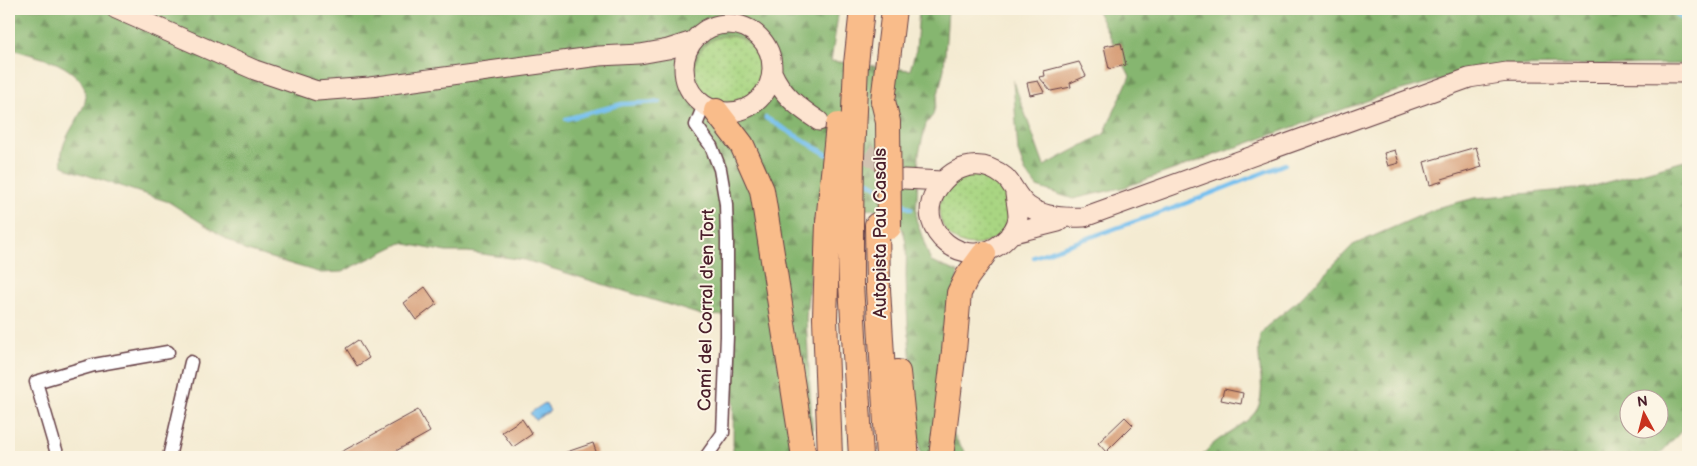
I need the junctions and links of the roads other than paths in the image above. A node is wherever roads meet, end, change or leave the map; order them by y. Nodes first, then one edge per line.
1 (116, 9) edge
2 (851, 9) edge
3 (862, 9) edge
4 (894, 9) edge
5 (693, 41) junction
6 (640, 54) junction
7 (851, 62) junction
8 (772, 72) junction
9 (1688, 73) edge
10 (684, 75) junction
11 (760, 99) junction
12 (793, 104) junction
13 (710, 108) junction
14 (819, 120) dead end
15 (942, 181) junction
16 (1016, 194) junction
17 (931, 202) junction
18 (1063, 218) junction
19 (883, 226) junction
20 (1010, 234) junction
21 (984, 254) junction
22 (168, 352) dead end
23 (191, 362) dead end
24 (58, 457) edge
25 (169, 457) edge
26 (706, 457) edge
27 (804, 457) edge
28 (830, 457) edge
29 (861, 457) edge
30 (888, 457) edge
31 (907, 457) edge
32 (941, 457) edge

1 - 6 street
2 - 7 highway
3 - 7 highway, Autopista Pau Casals
4 - 19 highway, Autopista Pau Casals, bridge
5 - 6 street
5 - 8 street
5 - 10 street
6 - 10 street
7 - 28 highway, bridge
7 - 29 highway, Autopista Pau Casals, bridge
8 - 11 street
8 - 12 street
9 - 18 street
10 - 13 street
11 - 12 street
11 - 13 street
12 - 14 street
13 - 26 street, Camí del Corral d'en Tort
13 - 27 highway
15 - 16 street
15 - 17 street
15 - 17 street
16 - 18 street
16 - 20 street
17 - 21 street
18 - 20 street
19 - 30 highway, Autopista Pau Casals
19 - 31 highway
20 - 21 street
21 - 32 highway
22 - 24 street
23 - 25 street

